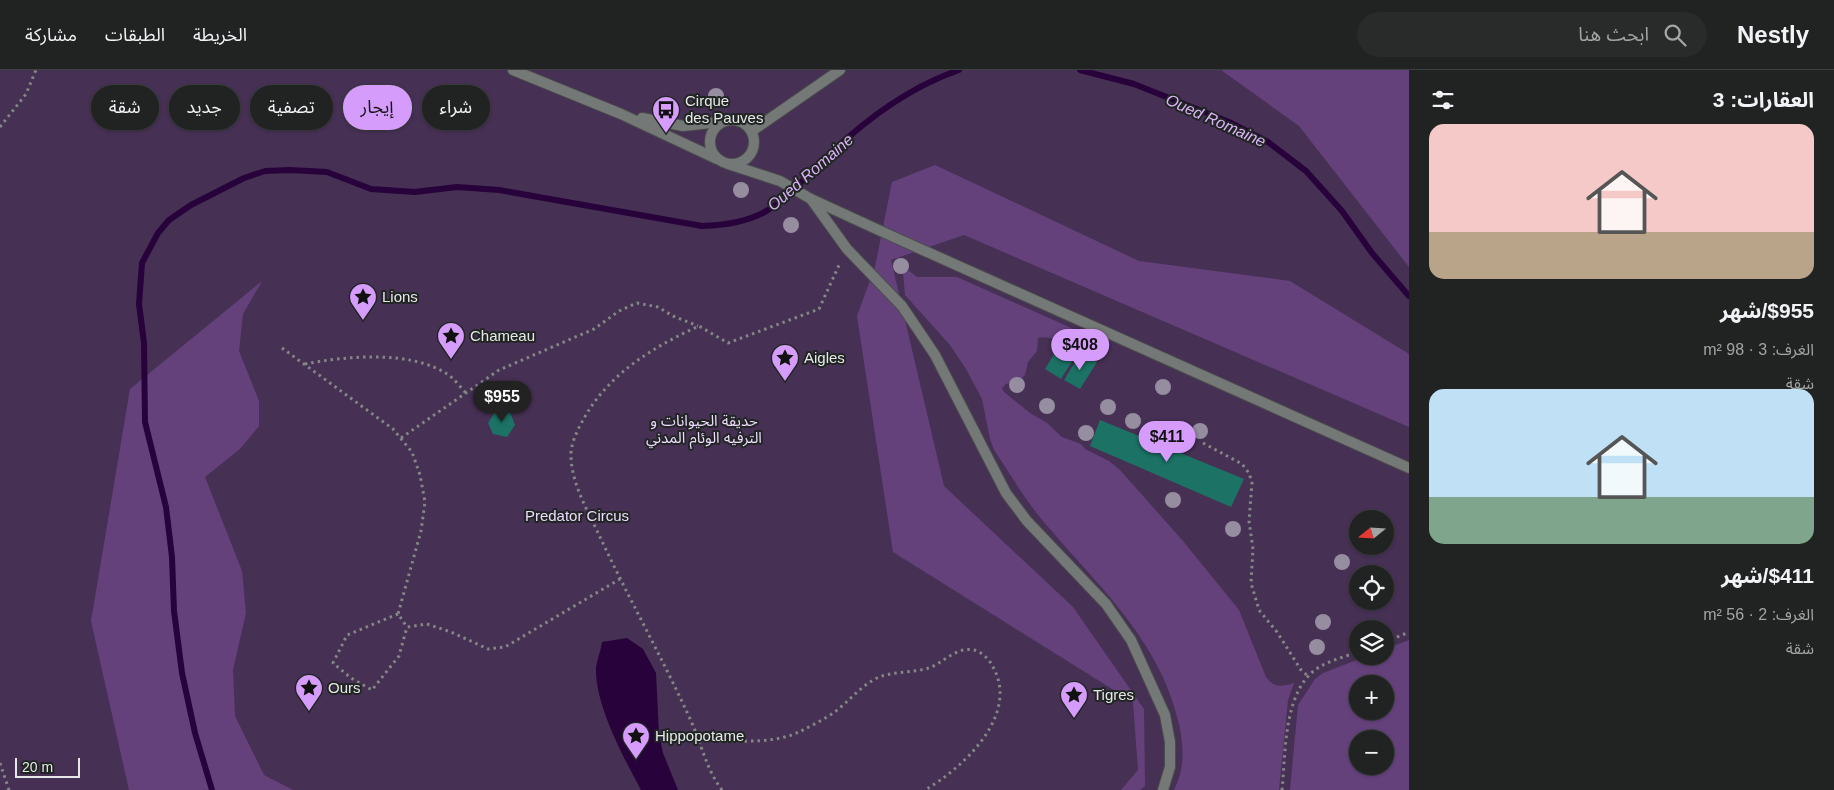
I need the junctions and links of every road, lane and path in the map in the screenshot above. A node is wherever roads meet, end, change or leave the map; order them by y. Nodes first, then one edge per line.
1 (36, 70) edge
2 (513, 70) edge
3 (840, 70) edge
4 (622, 114) junction
5 (720, 122) junction
6 (0, 126) edge
7 (752, 132) junction
8 (717, 159) junction
9 (728, 164) junction
10 (811, 198) junction
11 (847, 249) junction
12 (699, 326) junction
13 (282, 348) dead end
14 (304, 364) junction
15 (466, 393) junction
16 (401, 438) junction
17 (1203, 444) dead end
18 (1409, 468) edge
19 (620, 579) junction
20 (398, 614) junction
21 (407, 628) junction
22 (1409, 632) edge
23 (1394, 638) edge
24 (1349, 656) edge
25 (1308, 676) junction
26 (698, 742) junction
27 (0, 763) edge
28 (9, 790) edge
29 (722, 790) edge
30 (925, 790) edge
31 (1163, 790) edge
32 (1282, 790) edge

1 - 6 path
2 - 4 lane
3 - 7 lane
4 - 5 lane
4 - 8 lane
5 - 7 lane
5 - 8 lane
7 - 9 lane
8 - 9 lane
9 - 10 lane
10 - 11 lane
10 - 18 lane
11 - 12 path
11 - 31 lane
12 - 15 path
12 - 19 path
13 - 14 path
14 - 15 path
14 - 16 path
15 - 16 path
16 - 20 path
17 - 25 path
19 - 21 path
19 - 26 path
20 - 21 path
20 - 21 path
22 - 23 path
24 - 25 path
25 - 32 path
26 - 29 path
26 - 30 path
27 - 28 path

